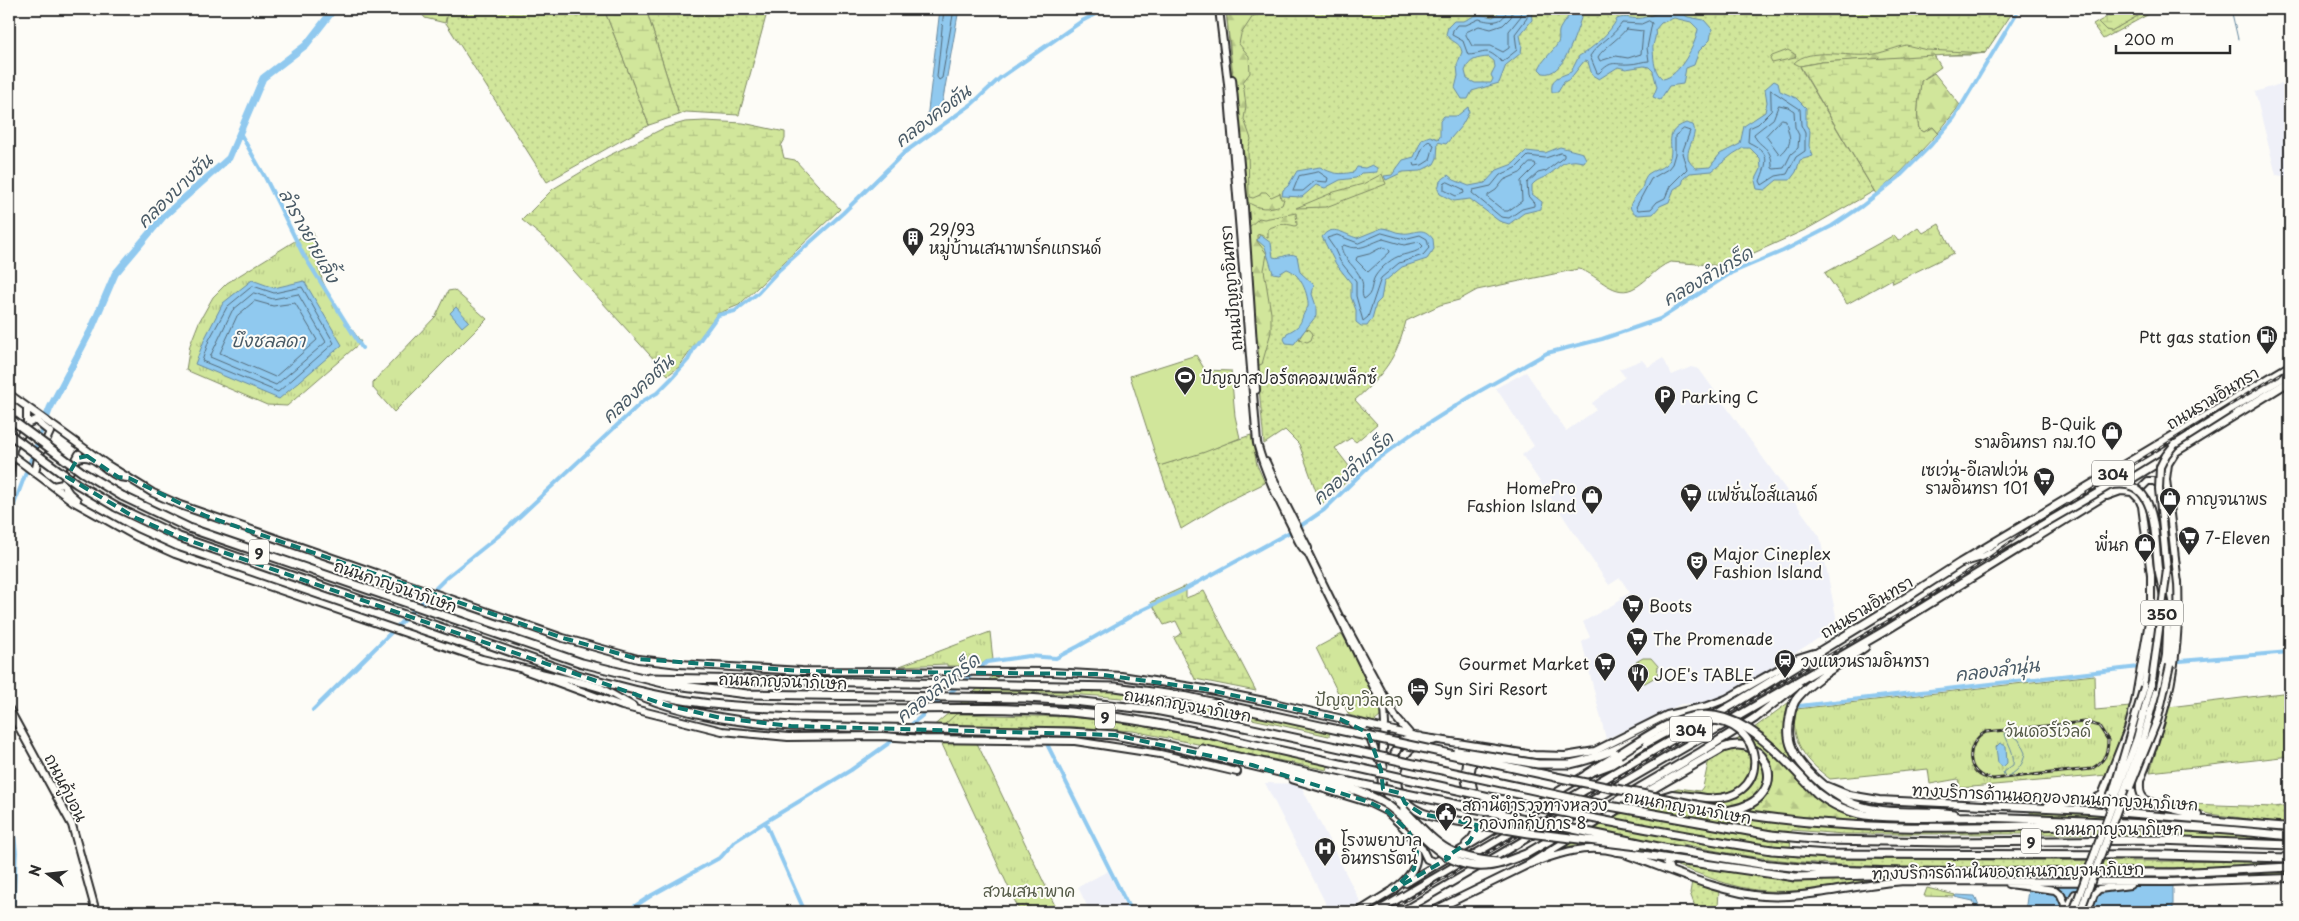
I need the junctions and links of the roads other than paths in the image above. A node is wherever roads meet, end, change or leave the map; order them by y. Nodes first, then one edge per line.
1 (1219, 9) edge
2 (1223, 9) edge
3 (2290, 366) edge
4 (2290, 374) edge
5 (2290, 381) edge
6 (10, 396) edge
7 (27, 407) junction
8 (9, 418) edge
9 (38, 419) junction
10 (27, 424) junction
11 (48, 426) junction
12 (2183, 431) junction
13 (9, 434) edge
14 (64, 435) junction
15 (48, 440) junction
16 (2187, 444) junction
17 (79, 446) junction
18 (11, 449) edge
19 (2178, 450) junction
20 (2144, 454) junction
21 (15, 458) junction
22 (78, 458) junction
23 (2128, 464) junction
24 (2150, 466) junction
25 (32, 471) junction
26 (2135, 475) junction
27 (9, 477) edge
28 (129, 478) junction
29 (63, 484) junction
30 (53, 486) junction
31 (2168, 495) junction
32 (2139, 499) junction
33 (2094, 501) junction
34 (83, 506) junction
35 (1295, 527) junction
36 (1960, 563) junction
37 (2178, 581) junction
38 (2168, 607) junction
39 (2151, 610) junction
40 (1339, 615) junction
41 (1888, 629) junction
42 (1818, 652) junction
43 (524, 670) junction
44 (1812, 673) junction
45 (644, 679) junction
46 (602, 688) junction
47 (625, 689) junction
48 (597, 698) junction
49 (637, 708) junction
50 (9, 709) edge
51 (1693, 710) junction
52 (1386, 714) junction
53 (1348, 721) junction
54 (1357, 726) junction
55 (1373, 726) junction
56 (1385, 728) junction
57 (1410, 734) junction
58 (1420, 737) junction
59 (1434, 740) junction
60 (1162, 744) junction
61 (1460, 744) junction
62 (1422, 747) junction
63 (1495, 750) junction
64 (1382, 759) junction
65 (2148, 760) junction
66 (1252, 765) junction
67 (1381, 770) junction
68 (1237, 772) dead end
69 (1587, 774) junction
70 (2110, 776) junction
71 (2140, 781) junction
72 (1821, 782) junction
73 (1357, 787) junction
74 (1391, 793) junction
75 (1562, 803) joint
76 (2033, 808) junction
77 (1578, 809) joint
78 (1723, 811) junction
79 (1611, 813) junction
80 (1977, 817) junction
81 (1400, 818) junction
82 (2214, 820) junction
83 (2121, 824) junction
84 (2290, 827) edge
85 (1409, 832) junction
86 (2110, 832) junction
87 (2290, 836) edge
88 (1472, 844) junction
89 (2098, 844) junction
90 (2290, 845) edge
91 (1663, 848) junction
92 (1615, 851) junction
93 (2290, 858) edge
94 (1672, 859) junction
95 (1502, 863) junction
96 (1527, 865) junction
97 (2290, 867) edge
98 (1669, 869) junction
99 (1899, 872) junction
100 (2290, 878) edge
101 (2024, 880) junction
102 (2054, 881) junction
103 (2101, 881) junction
104 (2169, 882) junction
105 (2108, 887) junction
106 (2050, 888) junction
107 (1393, 890) junction
108 (2088, 910) edge
109 (2069, 911) edge
110 (96, 912) edge
111 (1358, 912) edge
112 (1376, 912) edge
113 (1401, 912) edge
114 (1431, 912) edge
115 (2080, 912) edge

1 - 35 main road, ถนนปัญญาอินทรา
2 - 35 main road, ถนนปัญญาอินทรา
3 - 12 highway, ถนนรามอินทรา / 304
4 - 89 main road, 350, bridge
5 - 16 highway, ถนนรามอินทรา / 304
6 - 7 main road
7 - 9 main road
7 - 10 main road
8 - 45 highway, ถนนกาญจนาภิเษก / 9, bridge
9 - 10 main road
9 - 11 main road
10 - 18 main road
11 - 14 main road
11 - 15 main road
12 - 16 highway
12 - 20 highway, ถนนรามอินทรา / 304
13 - 47 highway, ถนนกาญจนาภิเษก / 9, bridge
14 - 15 main road
14 - 17 main road
15 - 25 main road
16 - 19 highway, ถนนรามอินทรา / 304
17 - 22 main road
17 - 28 main road
18 - 21 main road
19 - 24 highway, ถนนรามอินทรา / 304
19 - 31 main road, 350
20 - 23 highway, ถนนรามอินทรา / 304
20 - 24 highway
21 - 25 main road
21 - 27 main road
22 - 28 main road
22 - 29 main road
23 - 26 highway
23 - 36 highway, ถนนรามอินทรา / 304
24 - 26 highway, ถนนรามอินทรา / 304
25 - 30 main road
26 - 33 highway, ถนนรามอินทรา / 304
28 - 53 main road
29 - 30 main road
29 - 34 main road
30 - 34 main road
31 - 32 main road
31 - 37 main road, 350
32 - 33 main road
32 - 39 main road, 350
33 - 41 highway, ถนนรามอินทรา / 304
34 - 43 main road
35 - 40 main road, ถนนปัญญาอินทรา
36 - 38 main road, 350, bridge
36 - 42 highway, ถนนรามอินทรา / 304
37 - 65 main road
37 - 86 main road, 350, bridge
38 - 65 main road
38 - 86 main road, 350, bridge
39 - 70 main road
39 - 89 main road, 350, bridge
40 - 52 main road, ถนนปัญญาอินทรา
40 - 57 main road, ถนนปัญญาอินทรา
41 - 44 highway, ถนนรามอินทรา / 304
41 - 72 highway
42 - 51 main road
42 - 75 highway, ถนนรามอินทรา / 304
43 - 46 main road
43 - 48 main road
44 - 77 highway, ถนนรามอินทรา / 304
44 - 95 highway
45 - 62 highway, bridge
45 - 90 highway, ถนนกาญจนาภิเษก / 9, bridge
46 - 48 main road
46 - 49 main road
47 - 60 highway
47 - 93 highway, ถนนกาญจนาภิเษก / 9, bridge
48 - 49 main road
49 - 68 main road
50 - 110 main road, ถนนคู้บอน
51 - 62 highway, bridge
51 - 63 main road
52 - 55 main road
52 - 56 main road, ถนนปัญญาอินทรา
53 - 54 main road
53 - 55 main road
54 - 64 main road
54 - 67 main road
55 - 56 main road
56 - 57 main road
56 - 64 main road, ถนนปัญญาอินทรา
57 - 58 main road
58 - 59 main road
58 - 74 highway
59 - 61 main road
59 - 91 highway, bridge
60 - 66 highway
60 - 73 highway
61 - 63 main road
61 - 81 main road
62 - 78 highway, bridge
63 - 88 main road
64 - 67 main road, ถนนปัญญาอินทรา
64 - 74 highway
65 - 71 main road
66 - 73 highway
66 - 85 highway
67 - 81 main road, ถนนปัญญาอินทรา
69 - 79 main road, bridge
69 - 80 highway, bridge
69 - 88 main road
70 - 71 main road
70 - 76 main road
71 - 82 main road
72 - 76 main road, ทางบริการด้านนอกของถนนกาญจนาภิเษก
72 - 80 highway
73 - 91 highway, bridge
73 - 95 highway, bridge
74 - 95 highway, bridge
75 - 112 main road, ถนนรามอินทรา / 304
76 - 82 main road, ทางบริการด้านนอกของถนนกาญจนาภิเษก
77 - 113 main road, ถนนรามอินทรา / 304
78 - 79 highway
78 - 83 highway
79 - 96 main road
80 - 83 highway
81 - 85 main road, ถนนปัญญาอินทรา
82 - 84 main road, ทางบริการด้านนอกของถนนกาญจนาภิเษก
83 - 87 highway
85 - 107 main road, ถนนปัญญาอินทรา
86 - 115 main road, 350, bridge
88 - 107 main road
89 - 109 main road, 350, bridge
91 - 99 highway
92 - 94 highway
92 - 96 main road, ทางบริการด้านในของถนนกาญจนาภิเษก
92 - 98 main road, ทางบริการด้านในของถนนกาญจนาภิเษก
94 - 98 highway
94 - 99 highway
96 - 114 main road
97 - 101 highway, bridge
98 - 101 main road, ทางบริการด้านในของถนนกาญจนาภิเษก
99 - 101 highway
100 - 104 main road, ทางบริการด้านในของถนนกาญจนาภิเษก
101 - 102 main road, ทางบริการด้านในของถนนกาญจนาภิเษก
101 - 106 main road
102 - 103 main road, ทางบริการด้านในของถนนกาญจนาภิเษก, bridge
102 - 106 main road
103 - 104 main road, ทางบริการด้านในของถนนกาญจนาภิเษก
103 - 105 main road
104 - 105 main road
105 - 108 main road
106 - 109 main road
107 - 111 main road
108 - 109 main road, bridge

